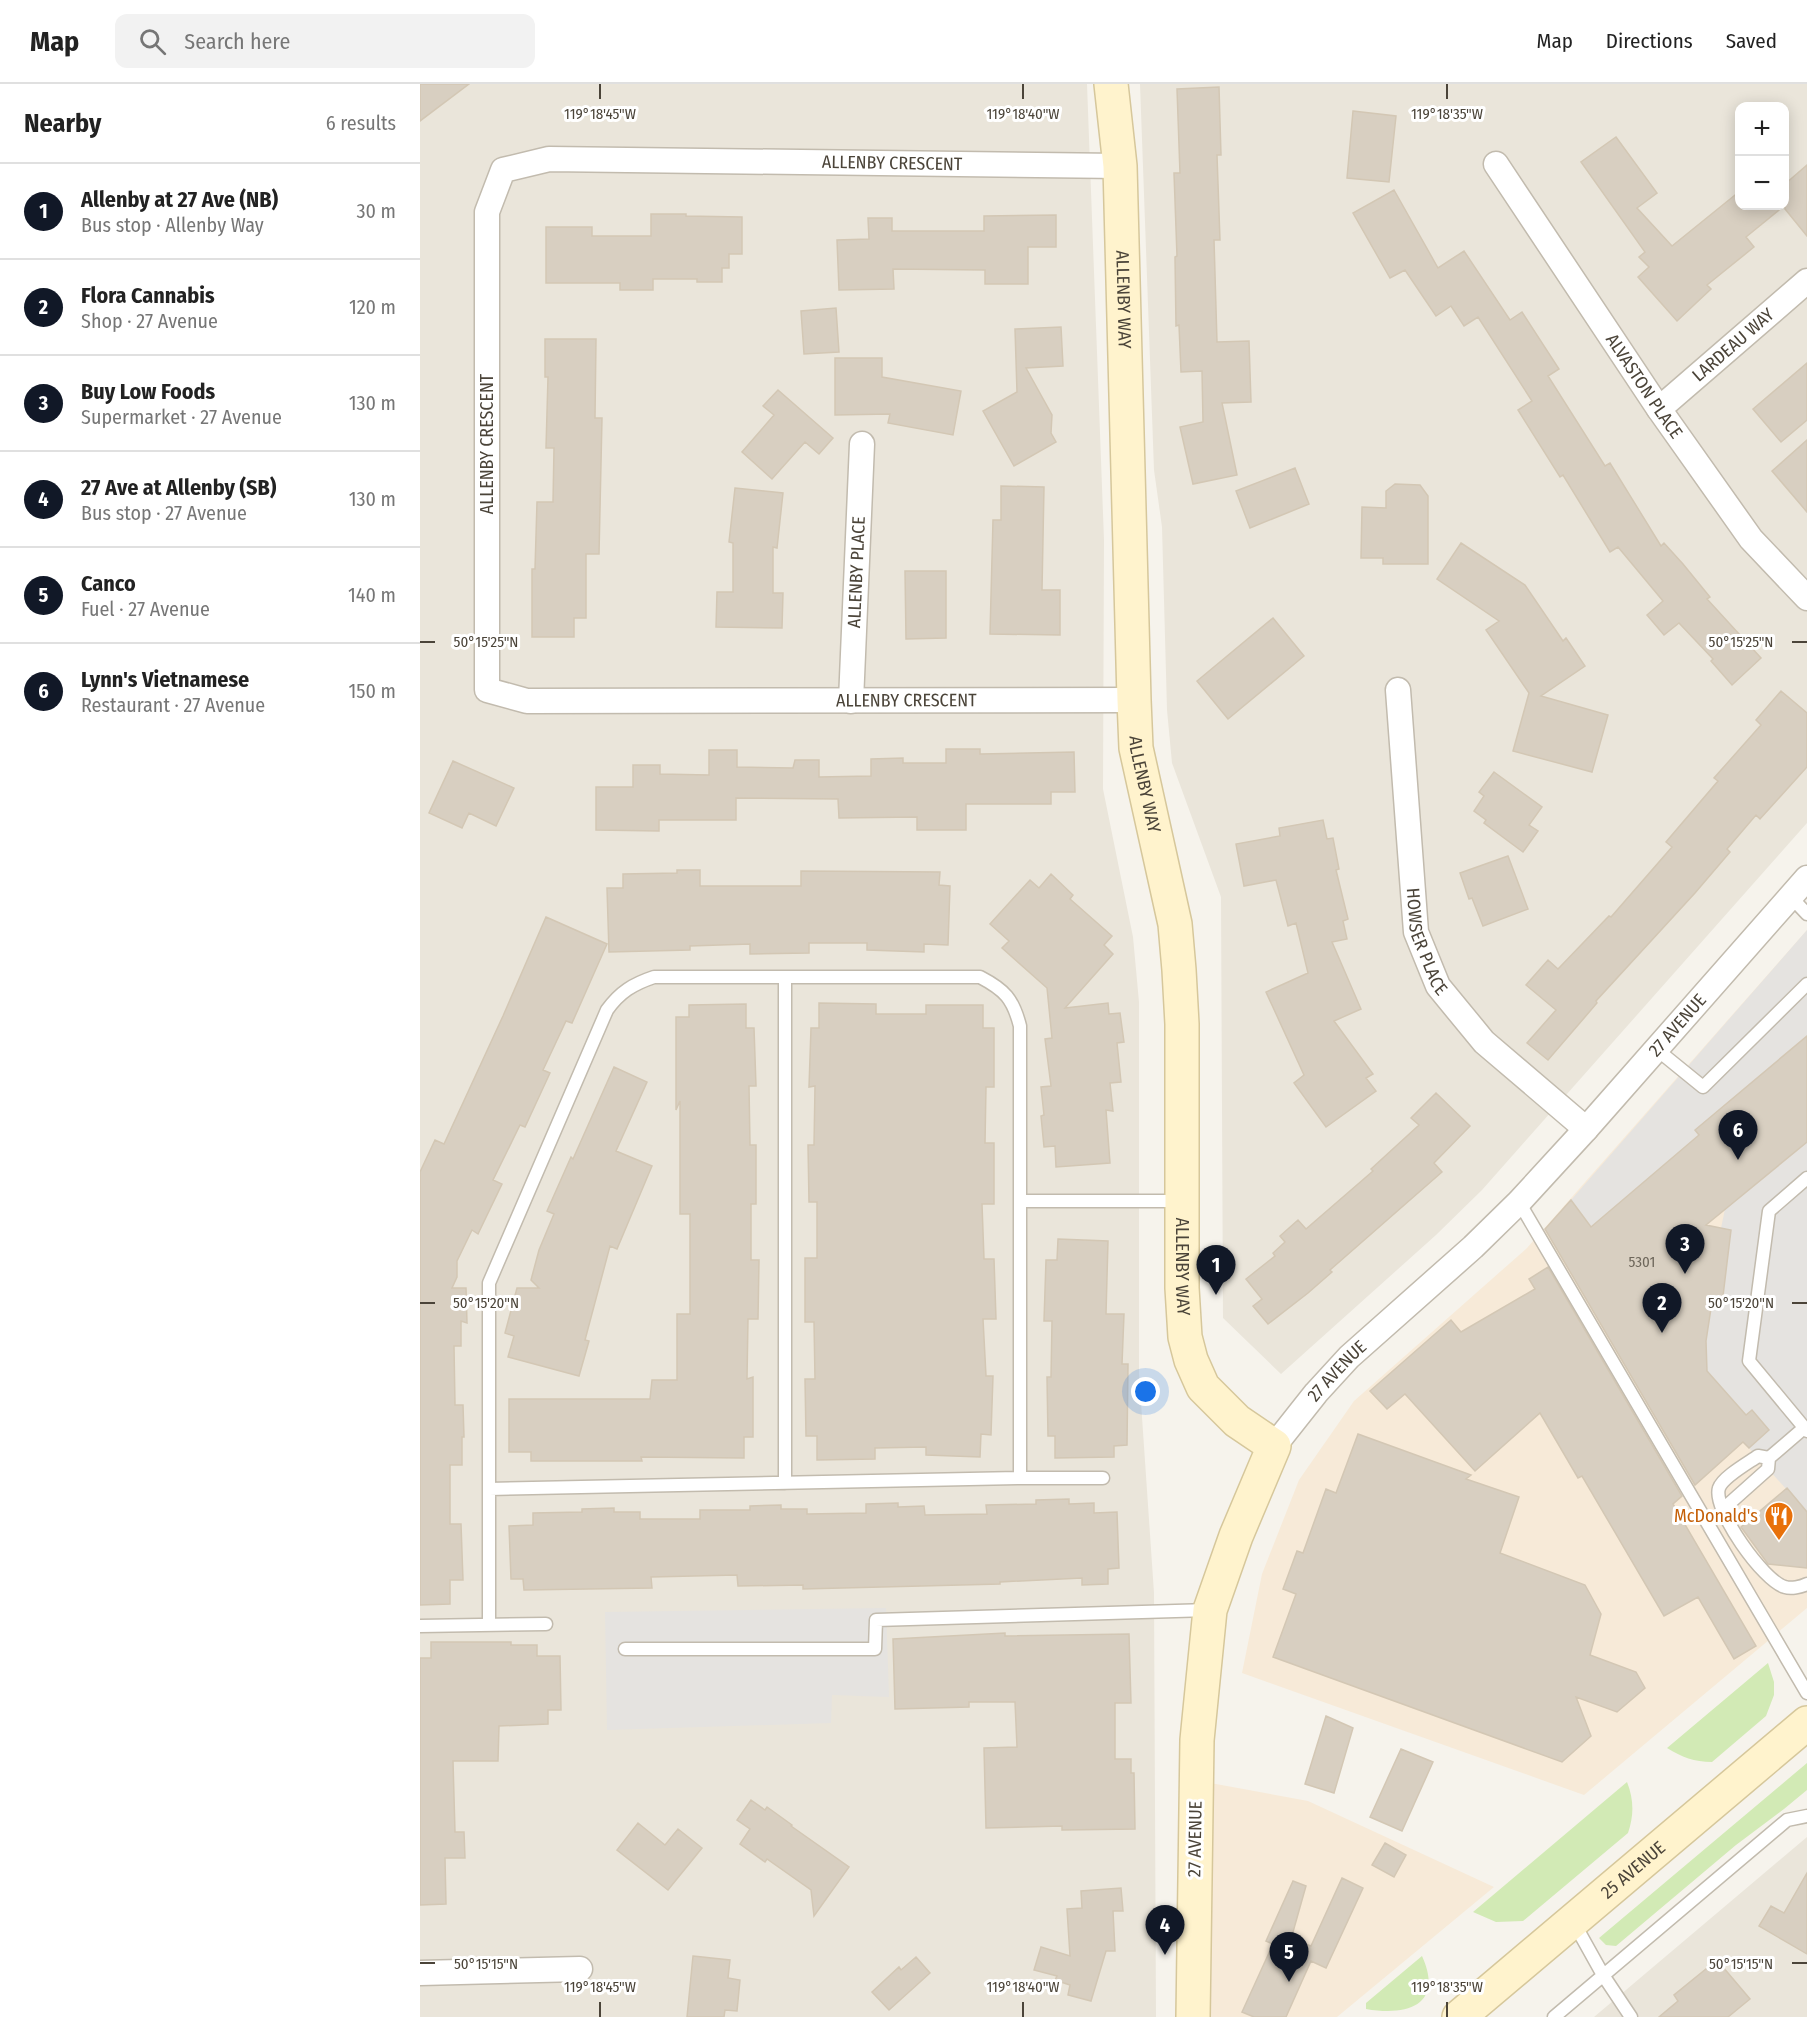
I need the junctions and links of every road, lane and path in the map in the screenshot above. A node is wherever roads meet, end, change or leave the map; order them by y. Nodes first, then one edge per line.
1 (1111, 84) edge
2 (1496, 164) dead end
3 (1120, 166) junction
4 (1807, 281) edge
5 (1659, 409) junction
6 (862, 444) dead end
7 (1807, 598) edge
8 (1398, 690) dead end
9 (1134, 700) junction
10 (851, 701) junction
11 (1807, 878) edge
12 (1799, 905) edge
13 (785, 977) junction
14 (1807, 984) edge
15 (1655, 1048) junction
16 (1586, 1129) junction
17 (1807, 1178) edge
18 (1020, 1201) junction
19 (1182, 1201) junction
20 (1519, 1202) junction
21 (1806, 1429) edge
22 (1274, 1446) junction
23 (1769, 1458) junction
24 (1020, 1478) junction
25 (1103, 1478) dead end
26 (785, 1483) junction
27 (489, 1489) junction
28 (1722, 1510) junction
29 (1807, 1584) edge
30 (1210, 1610) junction
31 (546, 1623) dead end
32 (489, 1624) junction
33 (420, 1626) edge
34 (626, 1649) dead end
35 (1807, 1693) edge
36 (1807, 1723) edge
37 (1807, 1816) edge
38 (1573, 1920) junction
39 (580, 1969) dead end
40 (420, 1973) edge
41 (1603, 1975) junction
42 (1193, 2017) edge
43 (1459, 2017) edge
44 (1554, 2017) edge
45 (1631, 2017) edge

1 - 3 street, ALLENBY WAY
2 - 5 street, ALVASTON PLACE
3 - 9 street, ALLENBY WAY
3 - 10 street, ALLENBY CRESCENT
4 - 5 street, LARDEAU WAY
5 - 7 street, ALVASTON PLACE
6 - 10 street, ALLENBY PLACE
8 - 16 street, HOWSER PLACE
9 - 10 street, ALLENBY CRESCENT
9 - 19 street, ALLENBY WAY
11 - 12 street, 27 AVENUE
12 - 15 street, 27 AVENUE
13 - 18 lane
13 - 26 lane
13 - 27 lane
14 - 15 lane
15 - 16 street, 27 AVENUE
16 - 20 street, 27 AVENUE
17 - 21 lane
18 - 19 lane
18 - 24 lane
19 - 22 street, ALLENBY WAY
20 - 22 street, 27 AVENUE
20 - 35 lane
21 - 23 lane
22 - 30 street, 27 AVENUE
23 - 28 lane
23 - 28 lane
24 - 25 lane
24 - 26 lane
26 - 27 lane
27 - 32 lane
28 - 29 lane
30 - 34 lane
30 - 42 street, 27 AVENUE
31 - 32 lane
32 - 33 lane
36 - 38 street, 25 AVENUE
37 - 41 lane
38 - 41 lane
38 - 43 street, 25 AVENUE
39 - 40 street
41 - 44 lane
41 - 45 lane

